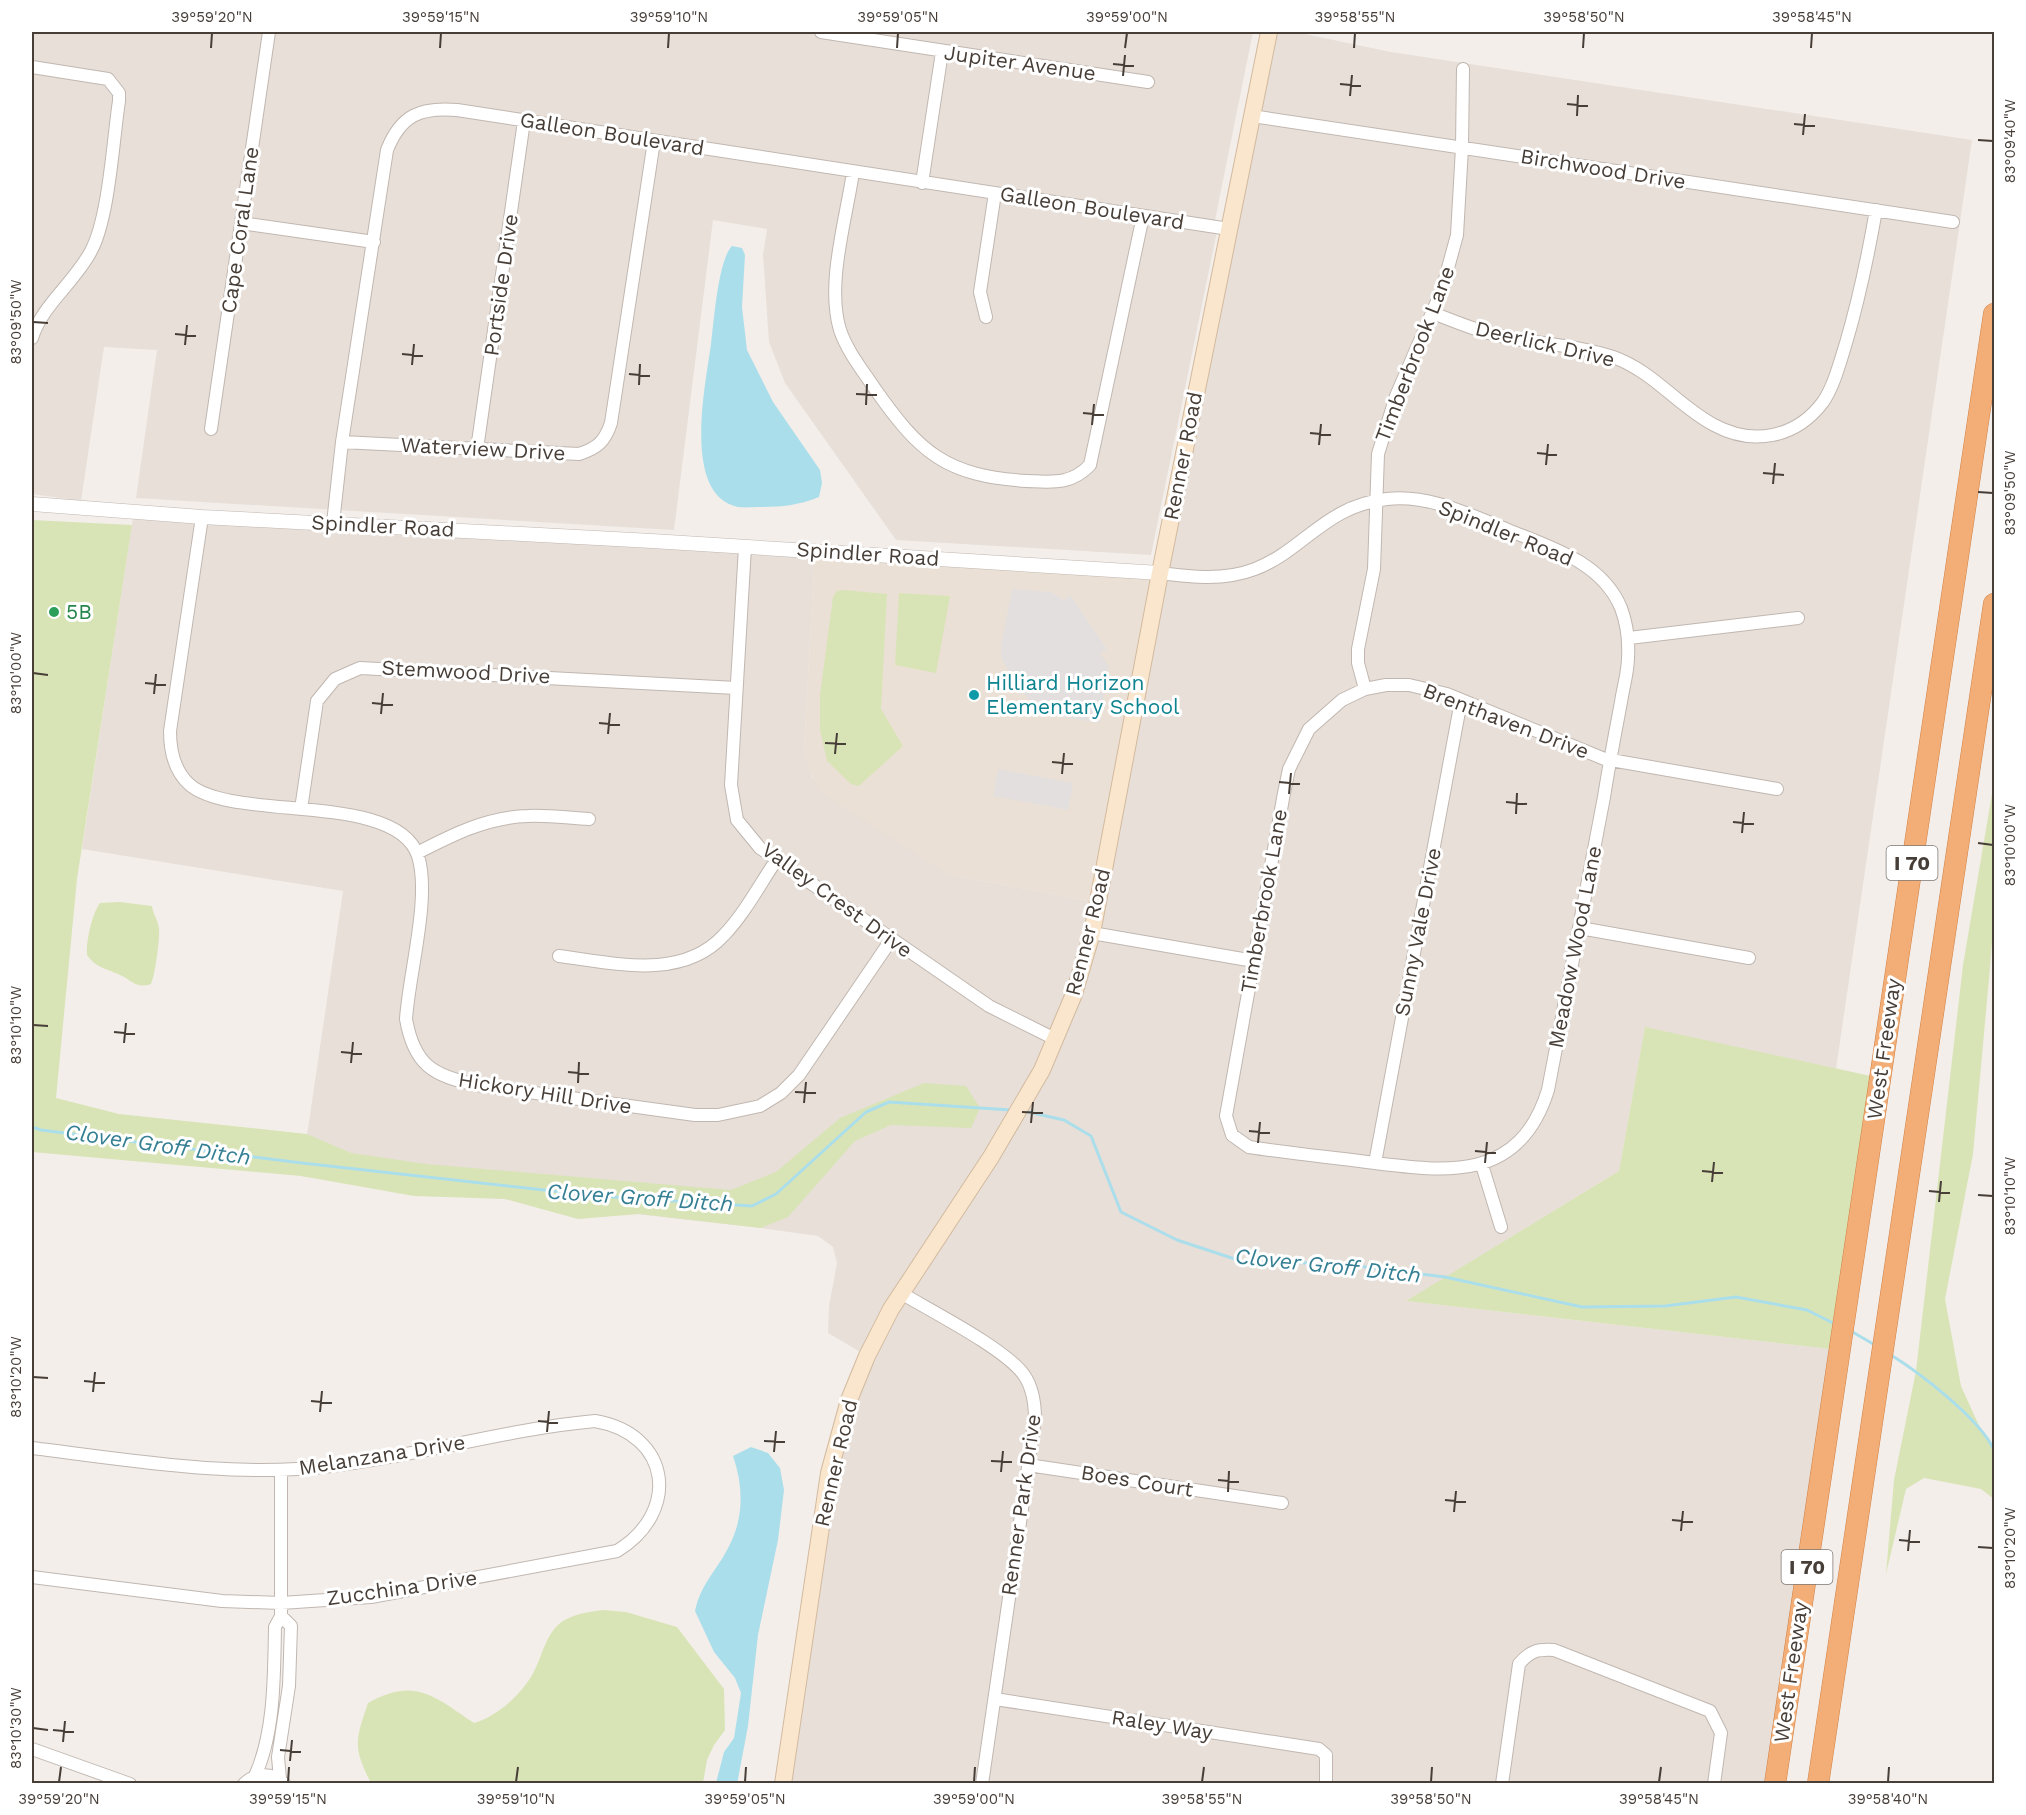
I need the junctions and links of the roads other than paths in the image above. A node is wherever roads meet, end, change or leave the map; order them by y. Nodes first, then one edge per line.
1 (269, 32) edge
2 (821, 32) edge
3 (1269, 32) edge
4 (942, 52) junction
5 (32, 67) edge
6 (1463, 69) dead end
7 (1148, 82) dead end
8 (1252, 116) junction
9 (524, 121) junction
10 (654, 141) junction
11 (1462, 148) junction
12 (853, 172) junction
13 (922, 183) junction
14 (995, 194) junction
15 (1876, 210) junction
16 (1143, 216) junction
17 (241, 222) junction
18 (1953, 222) dead end
19 (1229, 229) junction
20 (374, 242) junction
21 (1433, 313) junction
22 (1995, 314) edge
23 (986, 317) dead end
24 (32, 338) edge
25 (211, 429) dead end
26 (342, 442) junction
27 (477, 449) junction
28 (1376, 501) junction
29 (32, 504) edge
30 (202, 517) junction
31 (333, 523) junction
32 (745, 547) junction
33 (1160, 573) junction
34 (1995, 604) edge
35 (1798, 618) dead end
36 (1629, 638) junction
37 (736, 687) junction
38 (1365, 689) junction
39 (1461, 701) junction
40 (1611, 760) junction
41 (1777, 789) dead end
42 (301, 809) junction
43 (589, 819) dead end
44 (417, 854) junction
45 (777, 860) junction
46 (1580, 928) junction
47 (1092, 933) junction
48 (891, 940) junction
49 (559, 956) dead end
50 (1749, 958) dead end
51 (1254, 962) junction
52 (1055, 1039) junction
53 (1376, 1163) junction
54 (1482, 1165) junction
55 (1501, 1227) dead end
56 (902, 1293) junction
57 (32, 1448) edge
58 (650, 1451) joint
59 (1028, 1465) junction
60 (281, 1470) junction
61 (1282, 1503) dead end
62 (32, 1577) edge
63 (281, 1610) junction
64 (995, 1699) junction
65 (32, 1749) edge
66 (255, 1776) junction
67 (282, 1781) edge
68 (130, 1784) edge
69 (244, 1784) edge
70 (783, 1784) edge
71 (982, 1784) edge
72 (1326, 1784) edge
73 (1502, 1784) edge
74 (1714, 1784) edge
75 (1775, 1784) edge
76 (1818, 1784) edge

1 - 17 street, Cape Coral Lane
2 - 4 street, Jupiter Avenue
3 - 8 main road, Renner Road
4 - 7 street, Jupiter Avenue
4 - 13 street
5 - 24 street
6 - 11 street, Timberbrook Lane
8 - 11 street, Birchwood Drive
8 - 19 main road, Renner Road
9 - 10 street, Galleon Boulevard
9 - 20 street, Galleon Boulevard
9 - 27 street, Portside Drive
10 - 12 street, Galleon Boulevard
10 - 27 street, Waterview Drive
11 - 15 street, Birchwood Drive
11 - 21 street, Timberbrook Lane
12 - 13 street, Galleon Boulevard
12 - 16 street
13 - 14 street, Galleon Boulevard
14 - 16 street, Galleon Boulevard
14 - 23 street
15 - 18 street, Birchwood Drive
15 - 21 street, Deerlick Drive
16 - 19 street, Galleon Boulevard
17 - 20 street
17 - 25 street, Cape Coral Lane
19 - 33 main road, Renner Road
20 - 26 street, Galleon Boulevard
21 - 28 street, Timberbrook Lane
22 - 75 highway, West Freeway / I 70
26 - 27 street, Waterview Drive
26 - 31 street, Galleon Boulevard
28 - 33 street, Spindler Road
28 - 36 street, Spindler Road
28 - 38 street, Timberbrook Lane
29 - 30 street, Spindler Road
30 - 31 street, Spindler Road
30 - 42 street
31 - 32 street, Spindler Road
32 - 33 street, Spindler Road
32 - 37 street, Valley Crest Drive
33 - 47 main road, Renner Road
34 - 76 highway, West Freeway / I 70
35 - 36 street
36 - 40 street, Meadow Wood Lane
37 - 42 street, Stemwood Drive
37 - 45 street, Valley Crest Drive
38 - 39 street, Brenthaven Drive
38 - 51 street, Timberbrook Lane
39 - 40 street, Brenthaven Drive
39 - 53 street, Sunny Vale Drive
40 - 41 street, Brenthaven Drive
40 - 46 street, Meadow Wood Lane
42 - 44 street
43 - 44 street
44 - 48 street, Hickory Hill Drive
45 - 48 street, Valley Crest Drive
45 - 49 street
46 - 50 street
46 - 54 street, Meadow Wood Lane
47 - 51 street
47 - 52 main road, Renner Road
48 - 52 street, Valley Crest Drive
51 - 53 street, Timberbrook Lane
52 - 56 main road, Renner Road
53 - 54 street
54 - 55 street
56 - 59 street, Renner Park Drive
56 - 70 main road, Renner Road
57 - 60 street, Melanzana Drive
58 - 60 street, Melanzana Drive
58 - 63 street, Zucchina Drive
59 - 61 street, Boes Court
59 - 64 street, Renner Park Drive
60 - 63 street
62 - 63 street, Zucchina Drive
63 - 66 street
63 - 67 street
64 - 71 street, Renner Park Drive
64 - 72 street, Raley Way
65 - 68 street
66 - 67 street
66 - 69 street
73 - 74 street

